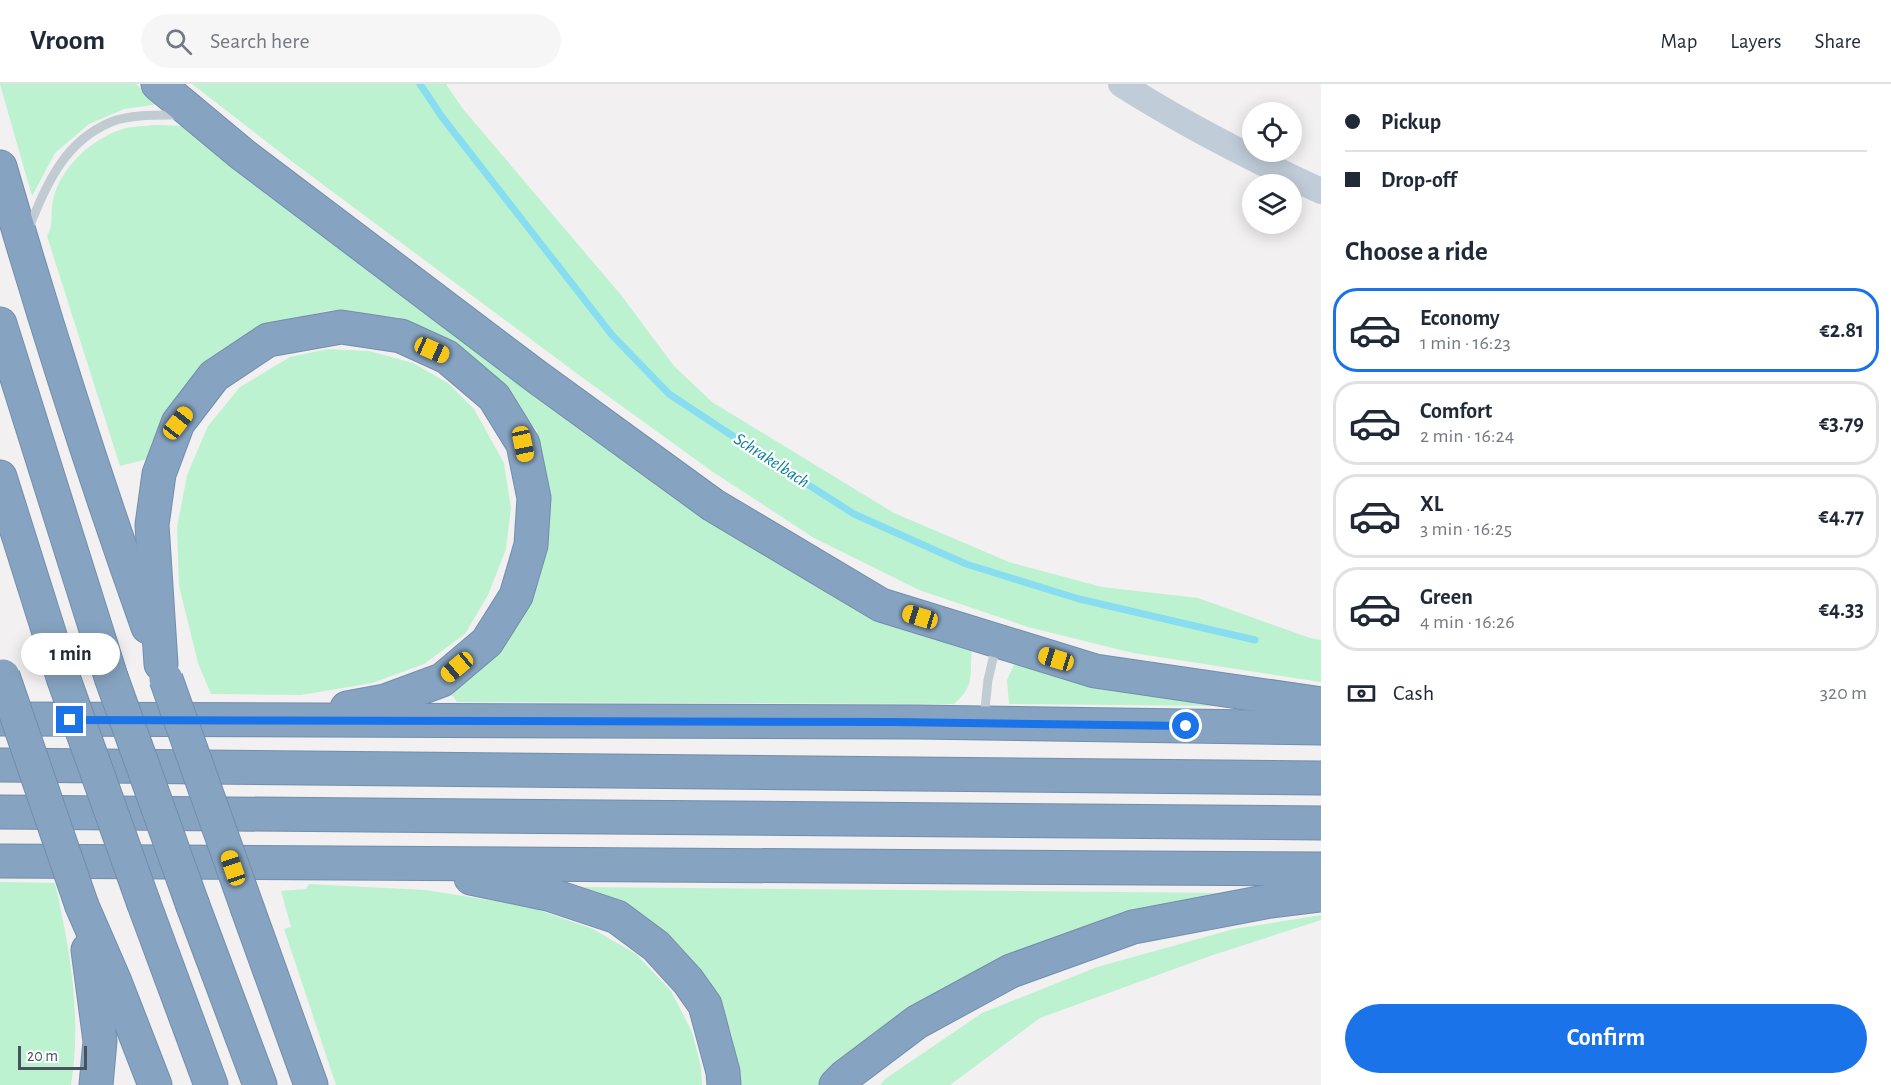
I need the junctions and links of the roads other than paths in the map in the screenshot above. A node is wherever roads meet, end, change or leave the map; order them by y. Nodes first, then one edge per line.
1 (159, 84) edge
2 (1121, 84) edge
3 (195, 115) junction
4 (0, 167) edge
5 (1321, 191) edge
6 (22, 245) junction
7 (0, 324) edge
8 (0, 477) edge
9 (997, 641) junction
10 (1, 672) edge
11 (164, 672) junction
12 (1321, 704) edge
13 (0, 719) edge
14 (303, 721) junction
15 (984, 723) junction
16 (1321, 728) edge
17 (0, 765) edge
18 (1321, 778) edge
19 (0, 812) edge
20 (1321, 824) edge
21 (0, 861) edge
22 (405, 863) junction
23 (1321, 869) edge
24 (1321, 895) edge
25 (81, 906) junction
26 (96, 1085) edge
27 (155, 1085) edge
28 (211, 1085) edge
29 (260, 1085) edge
30 (311, 1085) edge
31 (724, 1085) edge
32 (836, 1085) edge

1 - 3 highway
2 - 5 main road
3 - 6 lane
3 - 9 highway
4 - 6 highway
6 - 11 highway
7 - 29 highway, bridge
8 - 28 highway, bridge
9 - 12 highway
9 - 15 lane
10 - 25 highway, bridge
11 - 14 highway
11 - 30 highway, bridge
13 - 14 highway
14 - 15 highway
15 - 16 highway
17 - 18 highway
19 - 20 highway
21 - 22 highway
22 - 23 highway
22 - 31 highway
24 - 32 highway
25 - 26 highway
25 - 27 highway

